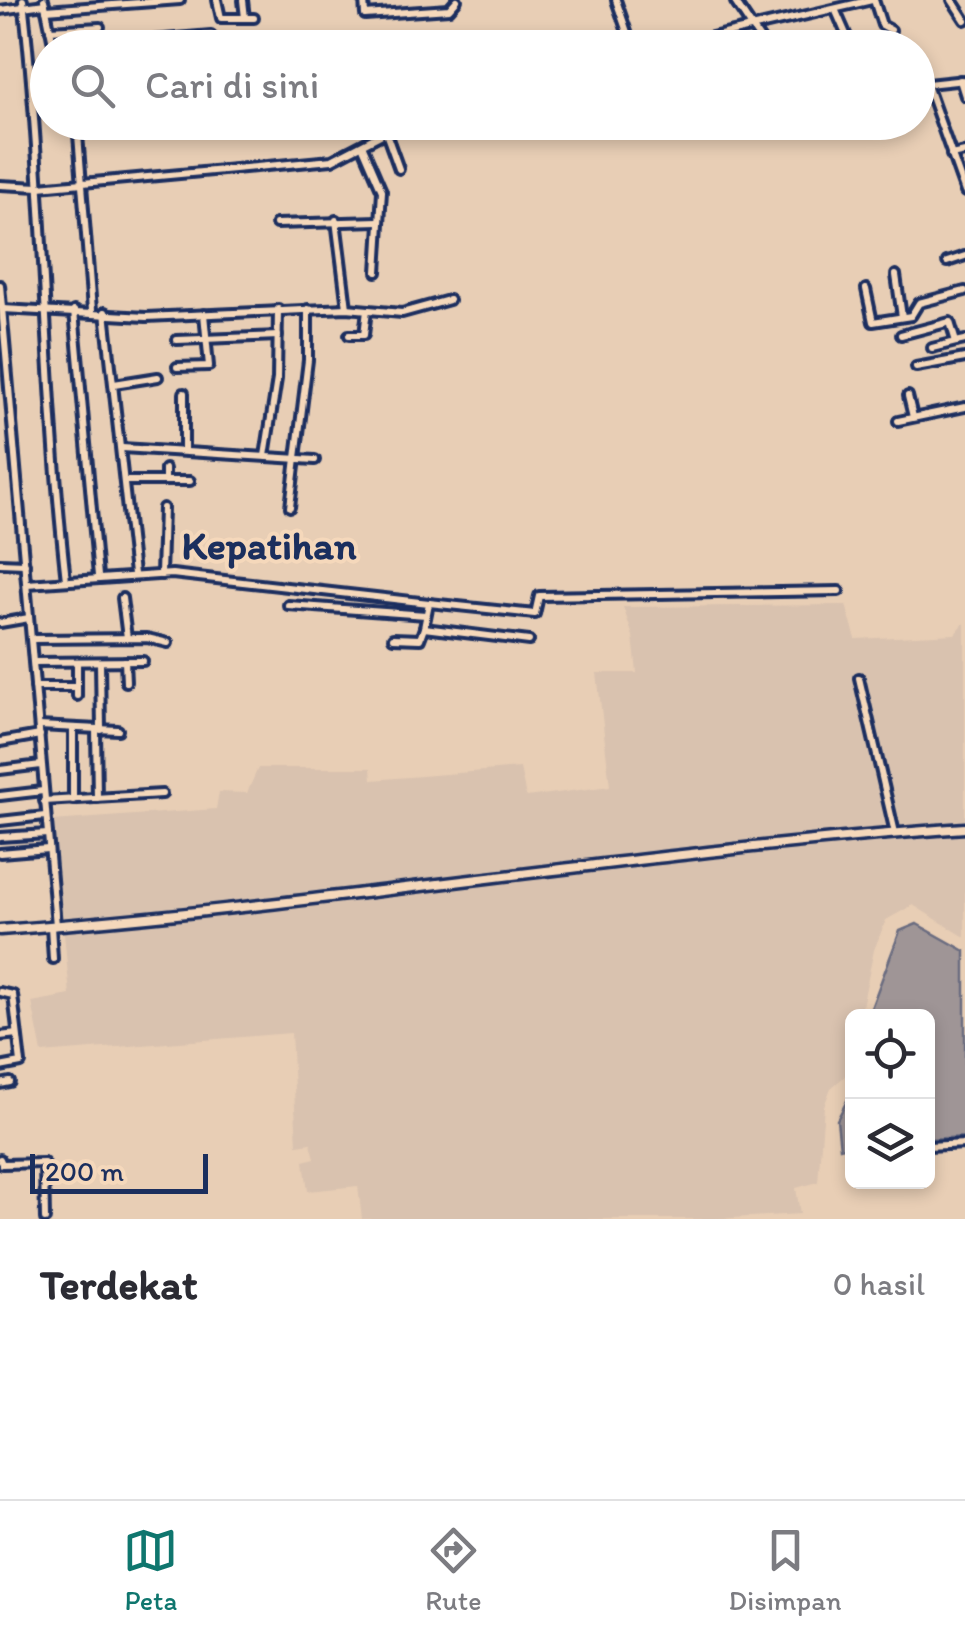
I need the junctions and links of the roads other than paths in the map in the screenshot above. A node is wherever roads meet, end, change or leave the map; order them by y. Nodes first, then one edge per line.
1 (180, 0) edge
2 (217, 0) edge
3 (243, 0) edge
4 (364, 0) edge
5 (458, 0) edge
6 (616, 0) edge
7 (873, 0) edge
8 (952, 0) edge
9 (735, 2) edge
10 (854, 2) edge
11 (24, 3) edge
12 (45, 5) edge
13 (835, 9) junction
14 (0, 10) edge
15 (244, 18) junction
16 (254, 18) dead end
17 (965, 20) edge
18 (100, 27) dead end
19 (749, 27) junction
20 (50, 30) joint
21 (626, 30) edge
22 (737, 30) edge
23 (751, 30) edge
24 (843, 30) edge
25 (891, 30) dead end
26 (30, 77) edge
27 (963, 80) edge
28 (935, 84) edge
29 (965, 96) edge
30 (935, 107) edge
31 (35, 140) edge
32 (80, 140) edge
33 (373, 140) edge
34 (387, 140) edge
35 (364, 147) junction
36 (965, 152) edge
37 (951, 156) junction
38 (399, 169) dead end
39 (85, 183) junction
40 (0, 185) edge
41 (39, 187) junction
42 (965, 192) edge
43 (336, 220) junction
44 (378, 220) junction
45 (276, 224) dead end
46 (965, 256) edge
47 (947, 262) dead end
48 (377, 272) dead end
49 (896, 275) dead end
50 (0, 285) edge
51 (866, 289) dead end
52 (965, 292) edge
53 (449, 300) dead end
54 (2, 308) junction
55 (347, 308) junction
56 (308, 309) junction
57 (44, 310) junction
58 (92, 310) junction
59 (278, 310) junction
60 (367, 310) junction
61 (74, 311) junction
62 (104, 312) junction
63 (204, 314) junction
64 (902, 317) junction
65 (349, 335) dead end
66 (278, 336) junction
67 (901, 336) dead end
68 (209, 338) junction
69 (178, 340) dead end
70 (960, 341) edge
71 (932, 348) dead end
72 (965, 358) edge
73 (177, 366) dead end
74 (916, 367) dead end
75 (4, 368) edge
76 (158, 377) dead end
77 (114, 384) junction
78 (184, 393) dead end
79 (908, 396) dead end
80 (965, 407) edge
81 (913, 417) junction
82 (898, 420) dead end
83 (122, 448) junction
84 (184, 450) junction
85 (265, 456) junction
86 (292, 459) junction
87 (314, 460) dead end
88 (165, 469) dead end
89 (125, 481) junction
90 (165, 481) junction
91 (190, 482) dead end
92 (290, 506) dead end
93 (163, 508) dead end
94 (0, 563) edge
95 (25, 564) junction
96 (161, 574) junction
97 (134, 575) junction
98 (98, 576) junction
99 (66, 580) junction
100 (27, 584) junction
101 (839, 591) dead end
102 (321, 592) junction
103 (122, 598) dead end
104 (428, 603) junction
105 (288, 605) dead end
106 (319, 606) junction
107 (426, 615) junction
108 (30, 618) junction
109 (0, 623) edge
110 (424, 628) junction
111 (127, 638) junction
112 (393, 638) dead end
113 (32, 640) junction
114 (529, 640) dead end
115 (168, 643) dead end
116 (143, 660) dead end
117 (125, 661) junction
118 (34, 662) junction
119 (76, 662) junction
120 (100, 662) junction
121 (859, 678) dead end
122 (126, 682) dead end
123 (35, 687) junction
124 (73, 728) junction
125 (98, 729) junction
126 (40, 730) junction
127 (118, 730) dead end
128 (0, 742) edge
129 (42, 764) junction
130 (0, 770) edge
131 (162, 794) dead end
132 (0, 796) edge
133 (44, 796) junction
134 (96, 798) junction
135 (74, 800) junction
136 (46, 816) junction
137 (0, 821) edge
138 (965, 828) edge
139 (895, 833) junction
140 (48, 834) junction
141 (0, 837) edge
142 (48, 849) junction
143 (0, 853) edge
144 (54, 926) junction
145 (0, 930) edge
146 (53, 958) dead end
147 (0, 992) edge
148 (16, 1034) junction
149 (0, 1036) edge
150 (0, 1067) edge
151 (10, 1082) dead end
152 (0, 1084) edge
153 (965, 1144) edge
154 (935, 1146) edge
155 (0, 1159) edge
156 (45, 1219) edge

1 - 12 street
2 - 15 street
3 - 15 street
4 - 5 street
6 - 21 street
7 - 10 street
7 - 25 street
8 - 17 street
9 - 19 street
10 - 13 street
11 - 12 street
11 - 14 street
11 - 26 street
12 - 20 street
13 - 19 street
13 - 24 street
15 - 16 street
18 - 20 street
19 - 22 street
19 - 23 street
27 - 28 street
27 - 29 street
30 - 37 street
31 - 41 street
32 - 39 street
33 - 35 street
34 - 38 street
35 - 39 street
35 - 44 street
36 - 37 street
37 - 42 street
39 - 41 street
39 - 58 street
40 - 41 street
41 - 57 street
43 - 44 street
43 - 45 street
43 - 55 street
44 - 48 street
46 - 47 street
49 - 64 street
50 - 54 street
51 - 64 street
52 - 64 street
53 - 60 street
54 - 57 street
54 - 75 street
55 - 56 street
55 - 60 street
56 - 59 street
56 - 86 street
57 - 61 street
57 - 99 street
58 - 61 street
58 - 62 street
59 - 63 street
59 - 66 street
60 - 65 street
61 - 98 street
62 - 63 street
62 - 77 street
63 - 68 street
66 - 68 street
66 - 85 street
67 - 70 street
68 - 69 street
68 - 73 street
70 - 71 street
72 - 74 street
75 - 95 street
76 - 77 street
77 - 83 street
78 - 84 street
79 - 81 street
80 - 81 street
81 - 82 street
83 - 84 street
83 - 89 street
84 - 85 street
85 - 86 street
86 - 87 street
86 - 92 street
88 - 90 street
89 - 90 street
89 - 97 street
90 - 91 street
93 - 96 street
94 - 95 street
95 - 100 street
96 - 97 street
96 - 102 street
97 - 98 street
98 - 99 street
99 - 100 street
100 - 108 street
101 - 104 street
102 - 104 street
102 - 106 street
103 - 111 street
104 - 107 street
105 - 106 street
106 - 107 street
107 - 110 street
108 - 109 street
108 - 113 street
110 - 112 street
110 - 114 street
111 - 113 street
111 - 115 street
113 - 118 street
116 - 117 street
117 - 120 street
117 - 122 street
118 - 119 street
118 - 123 street
119 - 120 street
119 - 123 street
120 - 125 street
121 - 139 street
123 - 126 street
124 - 125 street
124 - 126 street
124 - 135 street
125 - 127 street
125 - 134 street
126 - 128 street
126 - 129 street
129 - 130 street
129 - 133 street
131 - 134 street
132 - 133 street
133 - 135 street
133 - 136 street
134 - 135 street
136 - 137 street
136 - 140 street
138 - 139 street
139 - 144 street
140 - 141 street
140 - 142 street
142 - 143 street
142 - 144 street
144 - 145 street
144 - 146 street
147 - 148 street
148 - 149 street
148 - 150 street
151 - 152 street
153 - 154 street
155 - 156 street

